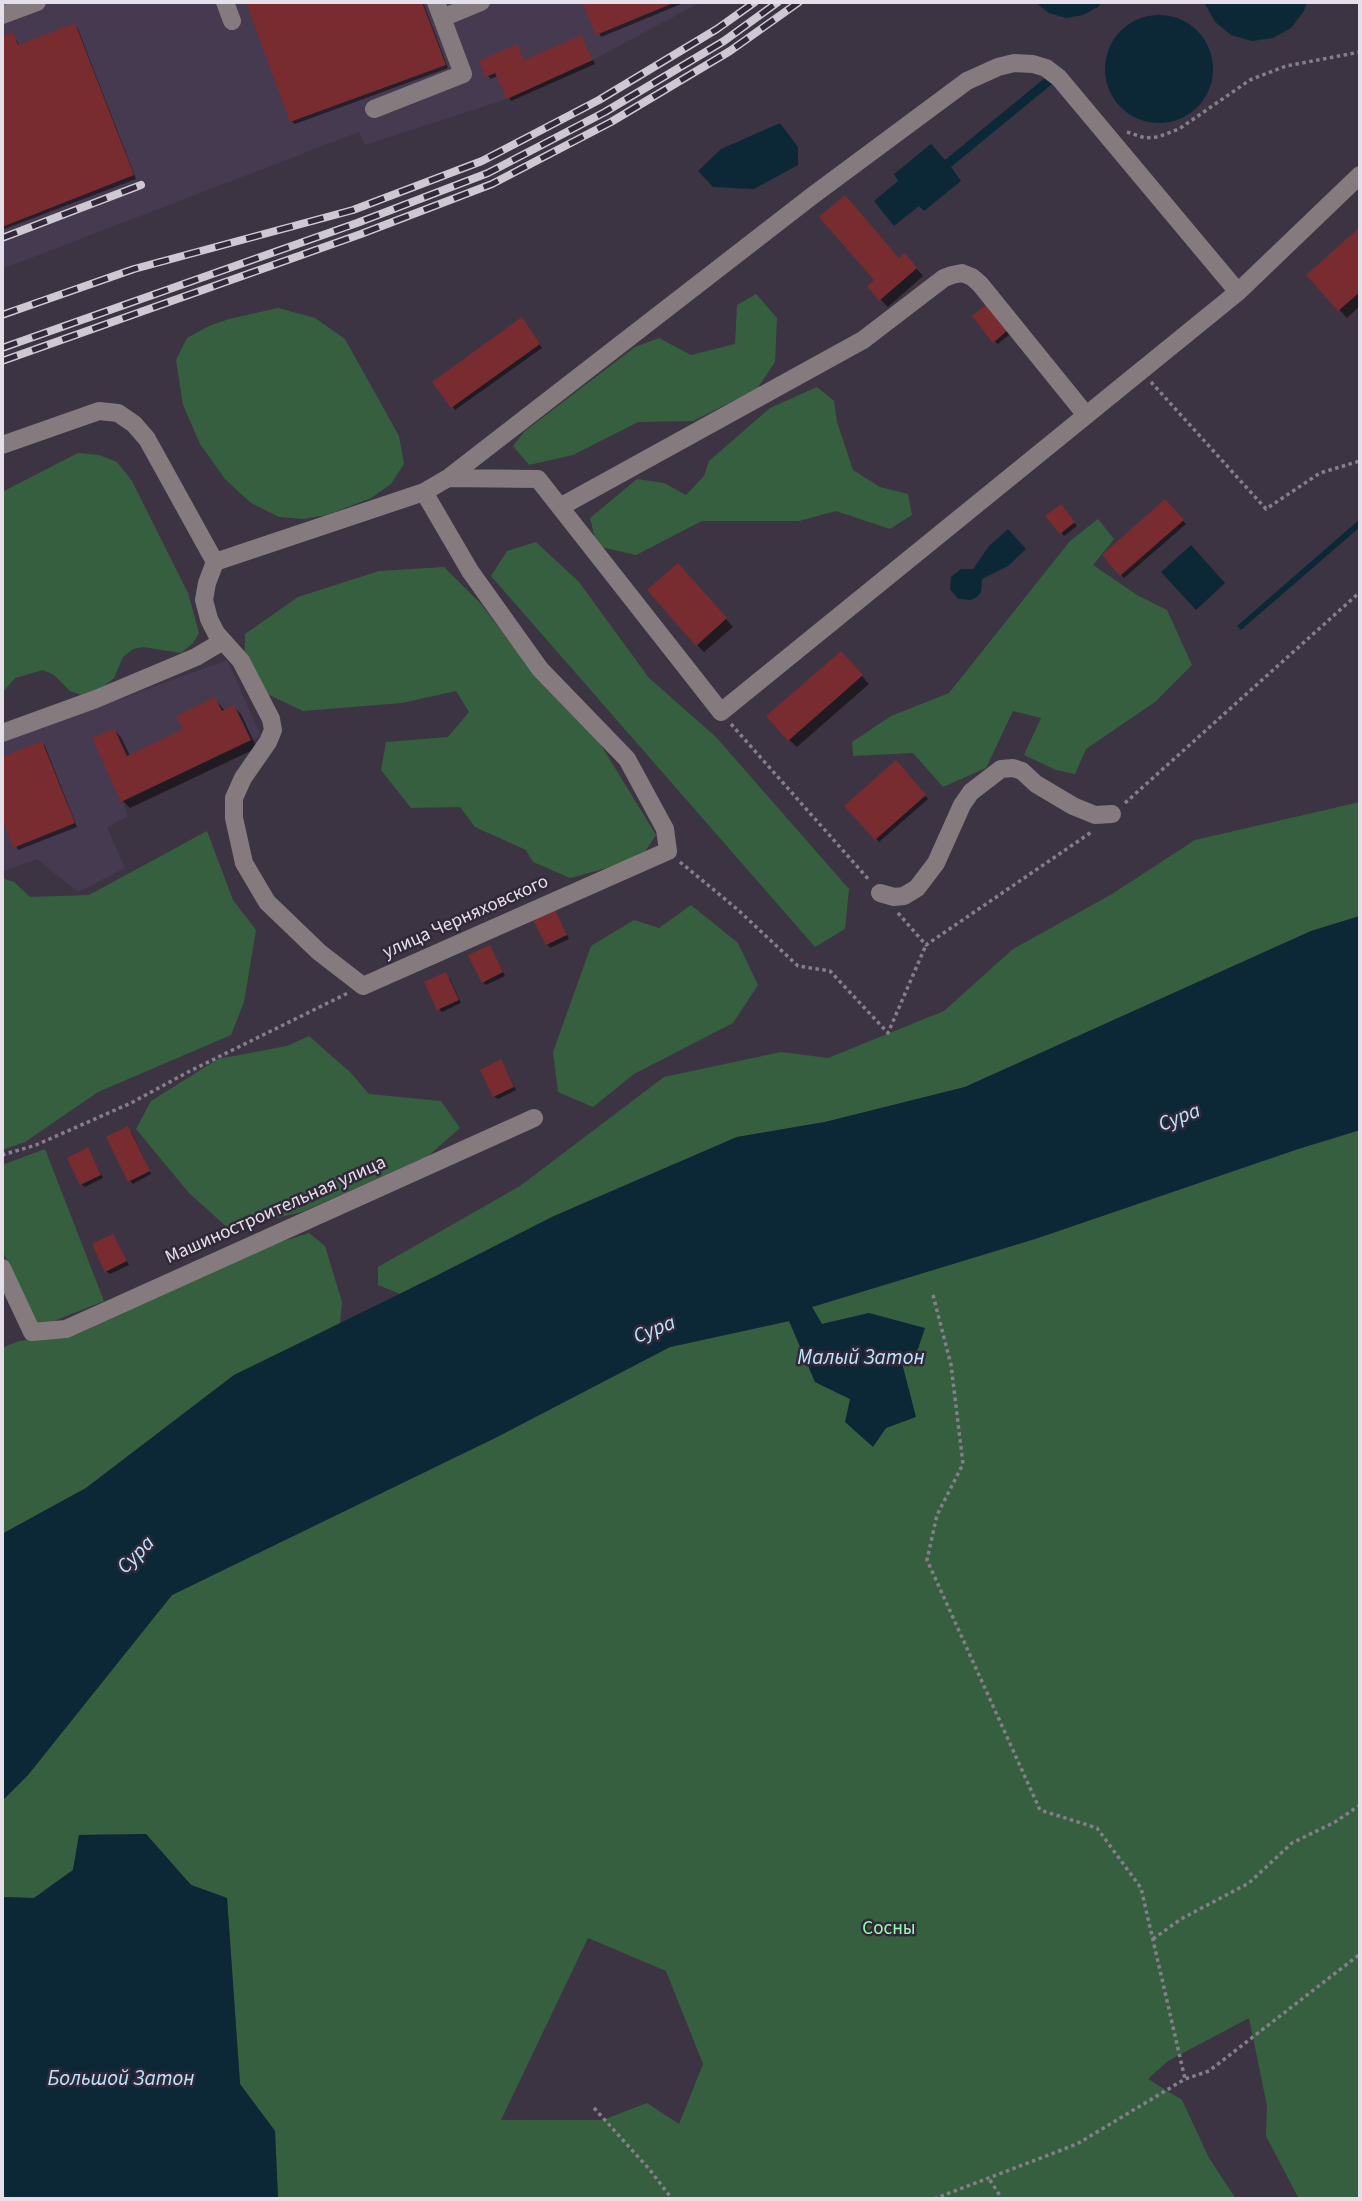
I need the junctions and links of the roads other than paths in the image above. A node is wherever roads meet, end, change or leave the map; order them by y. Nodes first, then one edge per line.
1 (37, 2) edge
2 (225, 2) edge
3 (481, 2) edge
4 (439, 10) edge
5 (2, 16) edge
6 (232, 21) dead end
7 (374, 109) dead end
8 (1360, 175) edge
9 (1238, 292) junction
10 (1086, 415) junction
11 (2, 445) edge
12 (448, 478) junction
13 (424, 492) junction
14 (560, 507) junction
15 (215, 562) junction
16 (223, 641) junction
17 (2, 733) edge
18 (1112, 814) dead end
19 (880, 893) dead end
20 (534, 1118) dead end
21 (2, 1268) edge

1 - 5 street
2 - 6 street
3 - 4 street
4 - 7 street
8 - 9 street
9 - 10 street
9 - 12 street
10 - 14 street
10 - 14 street
11 - 15 street
12 - 13 street
12 - 14 street
13 - 15 street
13 - 16 street, улица Черняховского
15 - 16 street
16 - 17 street
18 - 19 street
20 - 21 street, Машиностроительная улица

